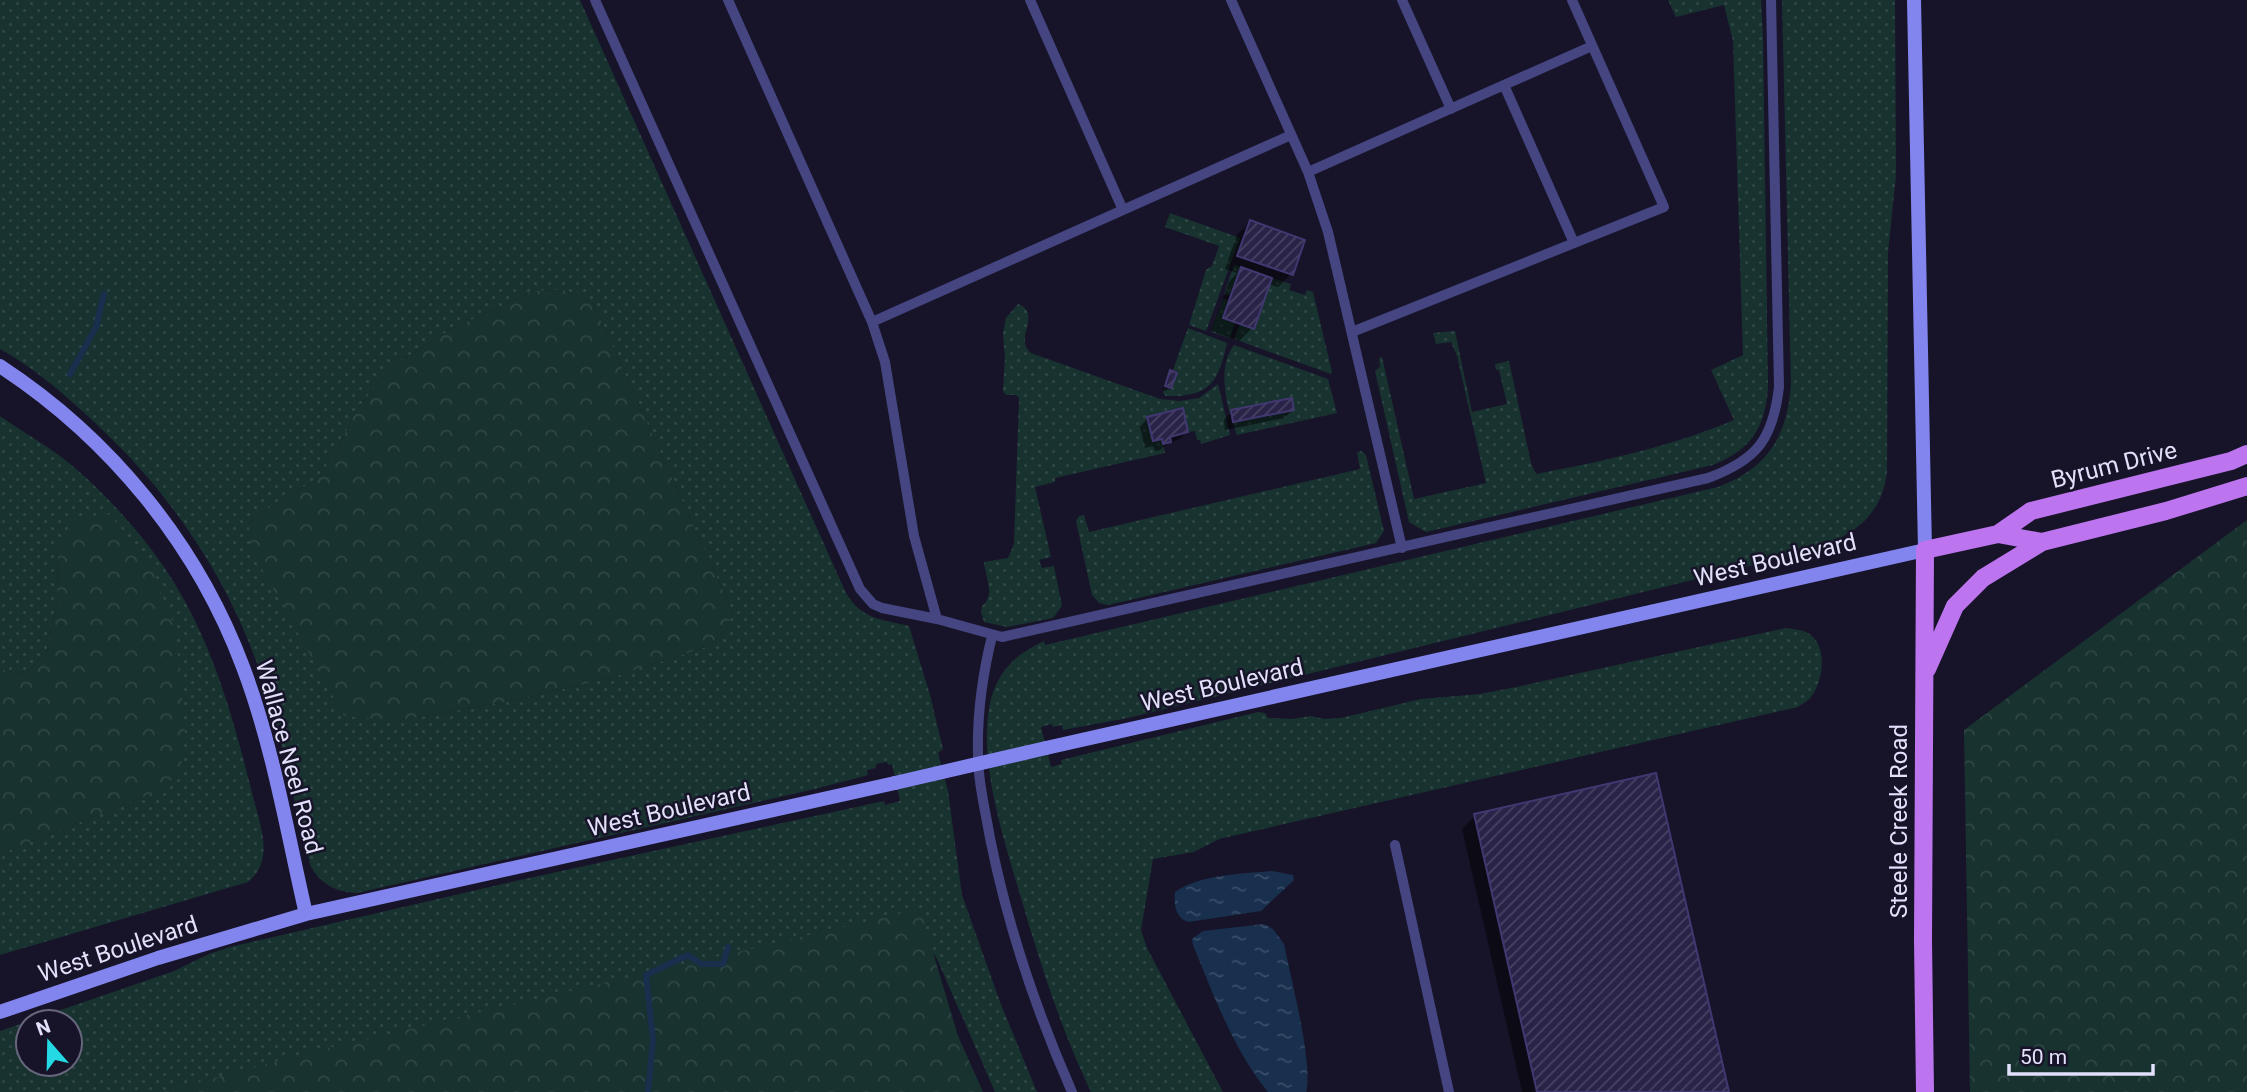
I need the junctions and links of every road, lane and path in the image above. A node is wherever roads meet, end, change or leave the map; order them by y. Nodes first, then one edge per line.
1 (595, 0) edge
2 (729, 0) edge
3 (1030, 0) edge
4 (1231, 0) edge
5 (1402, 0) edge
6 (1572, 0) edge
7 (1771, 0) edge
8 (1914, 0) edge
9 (1592, 46) junction
10 (1504, 85) junction
11 (1451, 108) junction
12 (1292, 135) junction
13 (1308, 172) junction
14 (1123, 210) junction
15 (1574, 243) junction
16 (872, 322) junction
17 (1352, 332) junction
18 (0, 366) edge
19 (2247, 454) edge
20 (2247, 486) edge
21 (1998, 534) junction
22 (2042, 542) junction
23 (1402, 548) junction
24 (1925, 550) junction
25 (937, 619) junction
26 (992, 636) junction
27 (1924, 675) junction
28 (1395, 845) dead end
29 (306, 914) junction
30 (0, 1012) edge
31 (1072, 1092) edge
32 (1450, 1092) edge
33 (1925, 1092) edge

1 - 25 lane
2 - 16 lane
3 - 14 lane
4 - 12 lane
5 - 11 lane
6 - 9 lane
7 - 23 lane
8 - 24 street
9 - 10 lane
9 - 15 lane
10 - 11 lane
10 - 15 lane
11 - 13 lane
12 - 13 lane
12 - 14 lane
13 - 17 lane
14 - 16 lane
15 - 17 lane
16 - 25 lane
17 - 23 lane
18 - 29 street, Wallace Neel Road
19 - 21 main road, Byrum Drive
20 - 22 main road, Byrum Drive
21 - 22 main road, Byrum Drive
21 - 24 main road, Byrum Drive
22 - 27 main road
23 - 26 lane
24 - 27 main road, Steele Creek Road
24 - 29 street, West Boulevard, bridge
25 - 26 lane
26 - 31 lane
27 - 33 main road, Steele Creek Road
28 - 32 lane
29 - 30 street, West Boulevard

